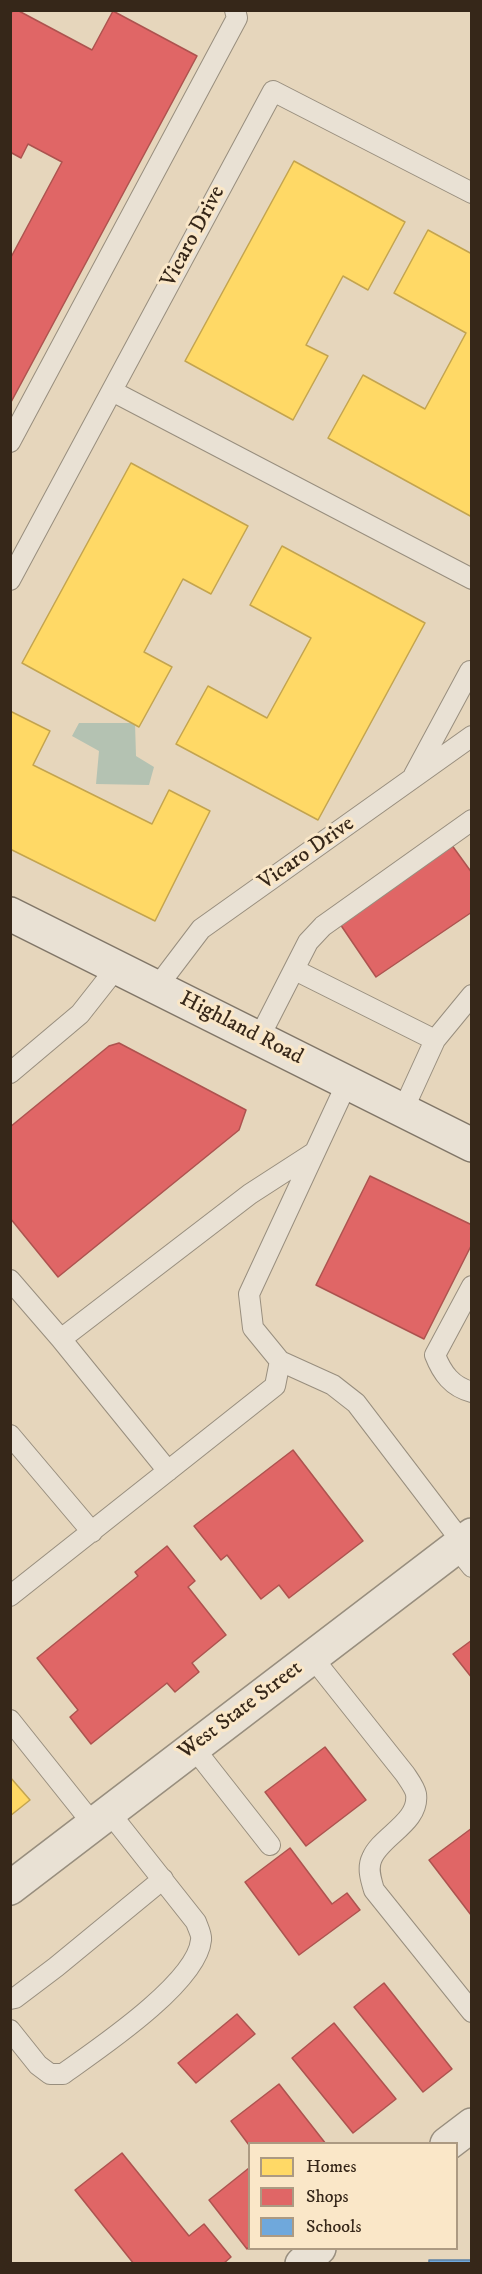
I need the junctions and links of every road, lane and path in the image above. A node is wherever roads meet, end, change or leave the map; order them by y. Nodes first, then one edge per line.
1 (235, 10) edge
2 (471, 193) edge
3 (112, 391) junction
4 (10, 442) edge
5 (471, 579) edge
6 (10, 580) edge
7 (471, 672) edge
8 (471, 736) edge
9 (412, 779) junction
10 (471, 820) edge
11 (10, 914) edge
12 (117, 967) junction
13 (295, 970) junction
14 (157, 987) junction
15 (471, 995) edge
16 (259, 1038) junction
17 (435, 1040) junction
18 (10, 1072) edge
19 (347, 1083) junction
20 (403, 1110) junction
21 (471, 1145) edge
22 (315, 1152) junction
23 (10, 1280) edge
24 (471, 1286) edge
25 (61, 1339) junction
26 (280, 1361) junction
27 (471, 1392) edge
28 (10, 1435) edge
29 (168, 1471) junction
30 (92, 1532) junction
31 (465, 1548) edge
32 (11, 1594) edge
33 (312, 1657) junction
34 (10, 1720) edge
35 (194, 1747) junction
36 (101, 1818) junction
37 (270, 1845) dead end
38 (163, 1879) junction
39 (10, 1888) edge
40 (10, 1999) edge
41 (471, 2012) edge
42 (10, 2030) edge
43 (471, 2125) edge
44 (450, 2142) edge
45 (317, 2250) edge
46 (302, 2264) edge

1 - 4 lane
2 - 3 lane, Vicaro Drive
3 - 5 lane
3 - 6 lane, Vicaro Drive
7 - 9 lane
8 - 9 lane, Vicaro Drive
9 - 14 lane, Vicaro Drive
10 - 13 lane
11 - 12 street, Highland Road
12 - 14 street, Highland Road
12 - 18 lane
13 - 16 lane
13 - 17 lane
14 - 16 street, Highland Road
15 - 17 lane
16 - 19 street, Highland Road
17 - 20 lane
19 - 20 street, Highland Road
19 - 22 lane
20 - 21 street, Highland Road
22 - 25 lane
22 - 26 lane
23 - 25 lane
24 - 27 lane
25 - 29 lane
26 - 29 lane
26 - 31 lane
28 - 30 lane
29 - 30 lane
30 - 32 lane
31 - 33 street, West State Street
33 - 35 street, West State Street
33 - 41 lane
34 - 36 lane
35 - 36 street, West State Street
35 - 37 lane
36 - 38 lane
36 - 39 street, West State Street
38 - 40 lane
38 - 42 lane
43 - 44 street
45 - 46 street

